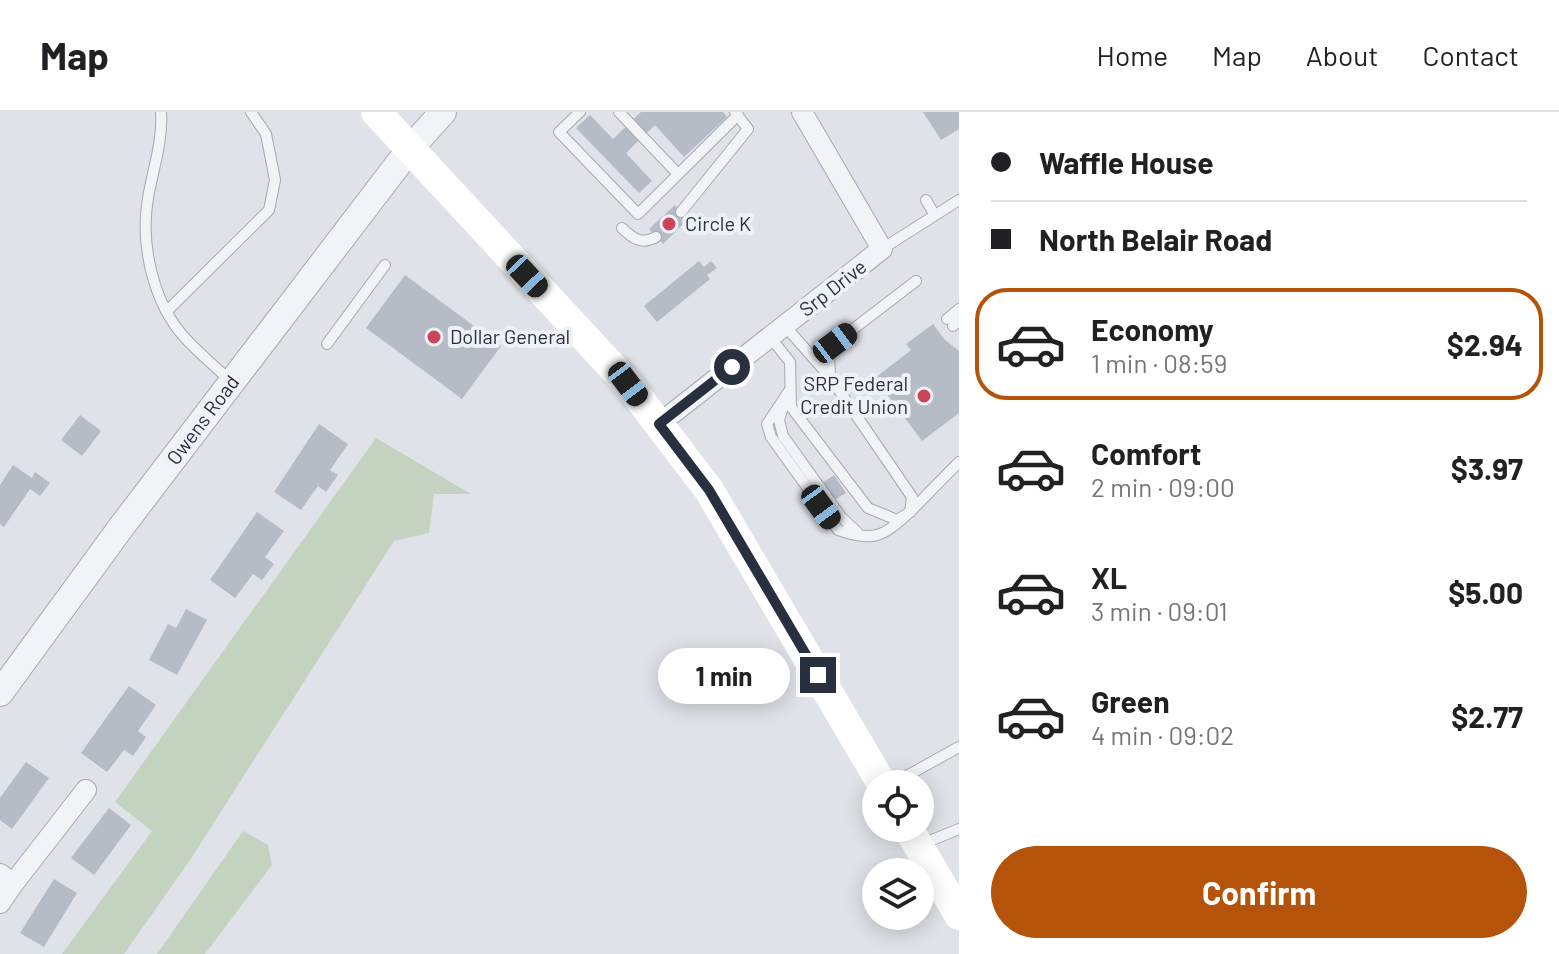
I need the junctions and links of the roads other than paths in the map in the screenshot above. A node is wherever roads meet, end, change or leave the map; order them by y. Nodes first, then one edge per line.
1 (161, 112) edge
2 (251, 112) edge
3 (376, 112) edge
4 (443, 112) edge
5 (580, 112) edge
6 (619, 112) edge
7 (802, 112) edge
8 (737, 114) edge
9 (409, 150) junction
10 (678, 174) junction
11 (926, 200) dead end
12 (959, 200) edge
13 (681, 212) dead end
14 (934, 214) junction
15 (622, 228) dead end
16 (656, 237) dead end
17 (882, 249) junction
18 (385, 265) dead end
19 (916, 281) dead end
20 (959, 309) edge
21 (167, 311) junction
22 (953, 322) edge
23 (777, 331) junction
24 (327, 344) dead end
25 (830, 377) junction
26 (232, 382) junction
27 (789, 391) junction
28 (659, 424) junction
29 (959, 462) edge
30 (910, 512) junction
31 (0, 693) edge
32 (959, 747) edge
33 (874, 770) edge
34 (917, 770) edge
35 (86, 790) dead end
36 (959, 829) edge
37 (934, 833) edge
38 (916, 842) edge
39 (7, 879) edge
40 (0, 903) edge
41 (959, 915) edge

1 - 21 lane
2 - 21 lane
3 - 9 main road
4 - 9 street, Owens Road
5 - 10 lane
6 - 10 lane
7 - 17 street, Srp Drive
8 - 10 lane
8 - 13 lane
9 - 26 street, Owens Road
9 - 28 main road
11 - 14 lane
12 - 14 lane
14 - 17 lane
15 - 16 lane
17 - 23 street, Srp Drive
18 - 24 lane
19 - 25 lane
20 - 22 lane
21 - 26 lane
23 - 25 lane
23 - 27 lane
23 - 28 street, Srp Drive
25 - 30 lane
26 - 31 street, Owens Road
27 - 30 lane
27 - 30 lane
28 - 33 main road
29 - 30 lane
32 - 34 lane
35 - 39 street
36 - 37 lane
38 - 41 main road
39 - 40 street

